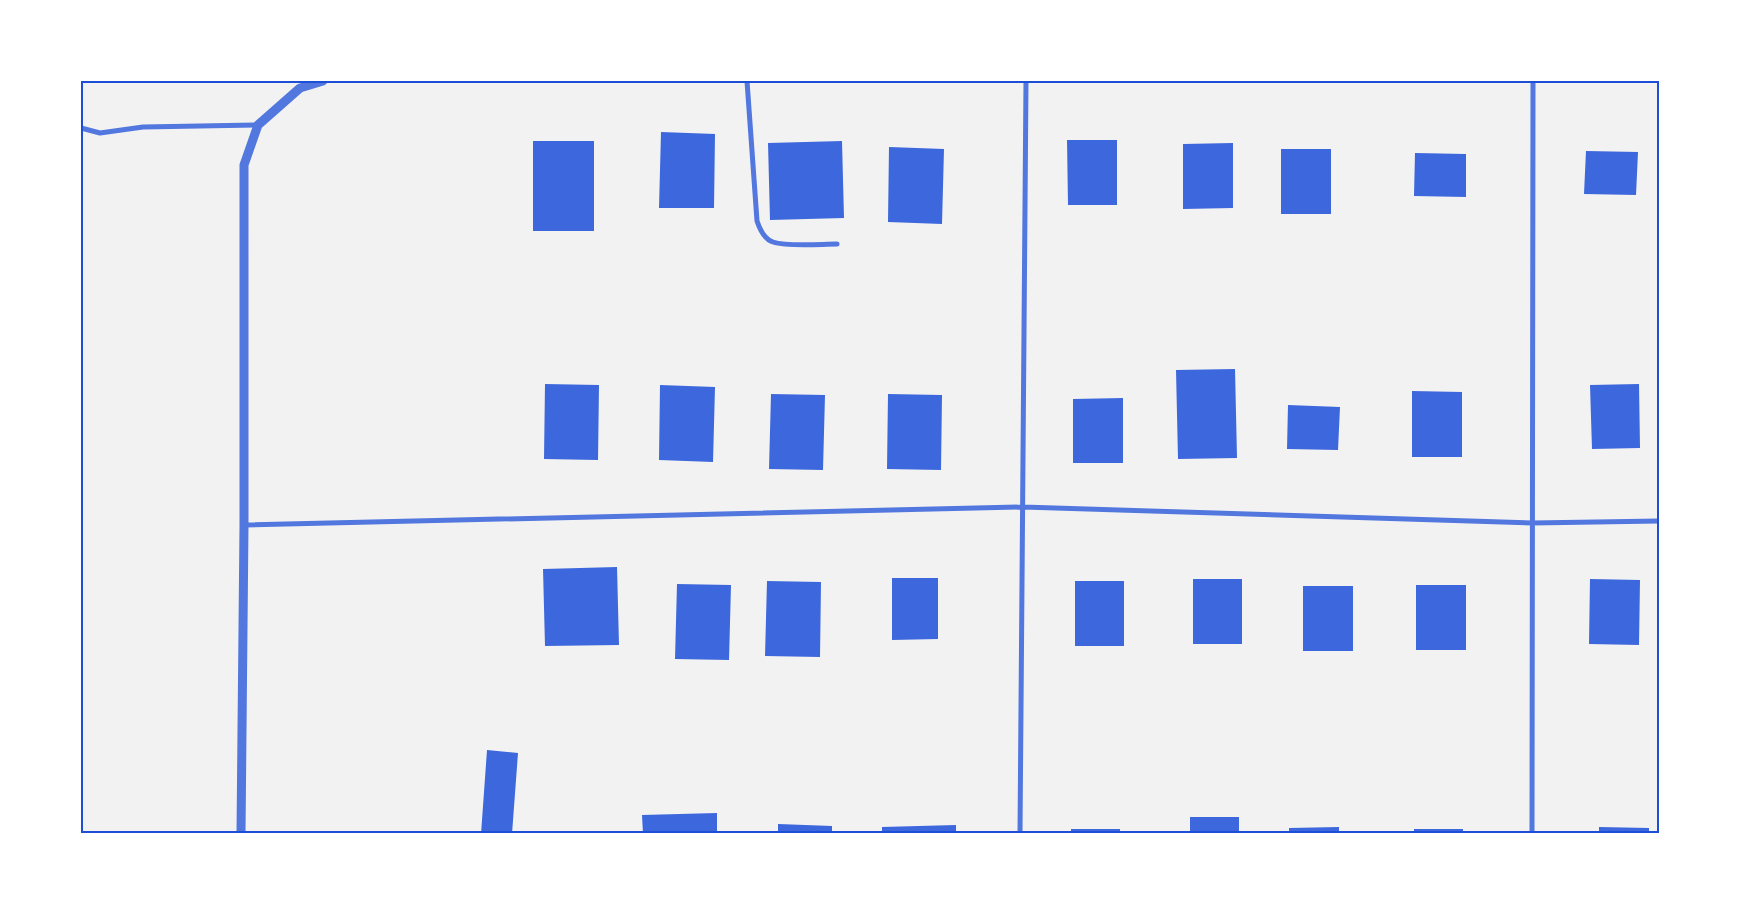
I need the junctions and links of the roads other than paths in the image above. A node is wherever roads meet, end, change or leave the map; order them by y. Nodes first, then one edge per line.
1 (323, 81) edge
2 (747, 81) edge
3 (1026, 81) edge
4 (1532, 81) edge
5 (258, 125) junction
6 (81, 128) edge
7 (837, 244) dead end
8 (1023, 507) junction
9 (1659, 521) edge
10 (1532, 523) junction
11 (244, 525) junction
12 (241, 834) edge
13 (1020, 834) edge
14 (1532, 834) edge

1 - 5 street
2 - 7 street
3 - 8 street
4 - 10 street
5 - 6 street
5 - 11 street
8 - 10 street
8 - 11 street
8 - 13 street
9 - 10 street
10 - 14 street
11 - 12 street

